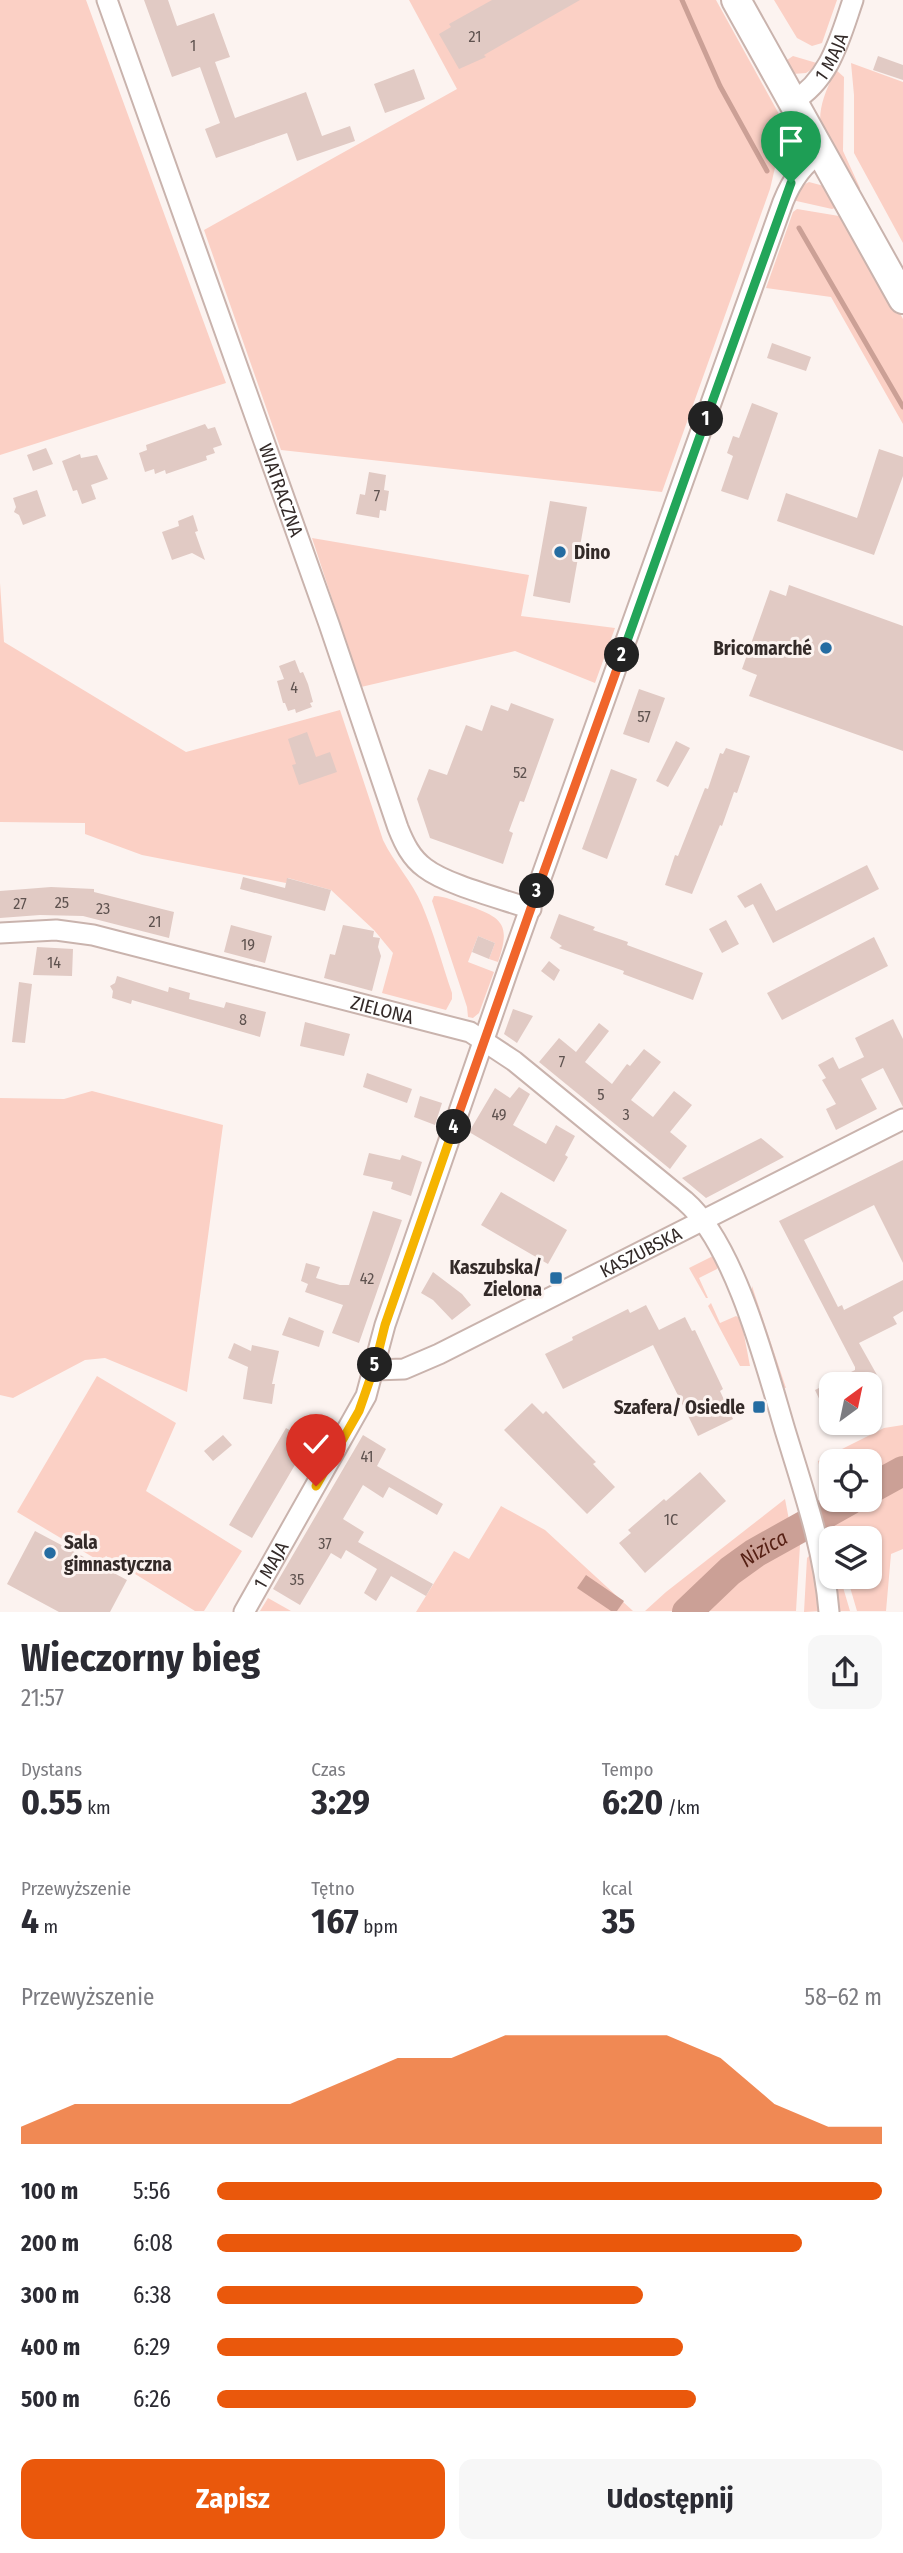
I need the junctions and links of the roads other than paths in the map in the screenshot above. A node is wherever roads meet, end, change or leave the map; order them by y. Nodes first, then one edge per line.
1 (107, 0) edge
2 (736, 0) edge
3 (853, 0) edge
4 (792, 102) junction
5 (821, 152) junction
6 (903, 299) edge
7 (531, 909) junction
8 (0, 933) edge
9 (485, 1040) junction
10 (903, 1119) edge
11 (704, 1221) junction
12 (374, 1370) junction
13 (244, 1612) edge
14 (829, 1612) edge

1 - 7 street, WIATRACZNA
2 - 4 main road
3 - 4 street, 1 MAJA
4 - 5 main road
5 - 6 main road
5 - 7 street, 1 MAJA
7 - 9 street, 1 MAJA
8 - 9 street, ZIELONA
9 - 11 street, ZIELONA
9 - 12 street, 1 MAJA
10 - 11 street, KASZUBSKA
11 - 12 street, KASZUBSKA
11 - 14 street, ZIELONA
12 - 13 street, 1 MAJA

